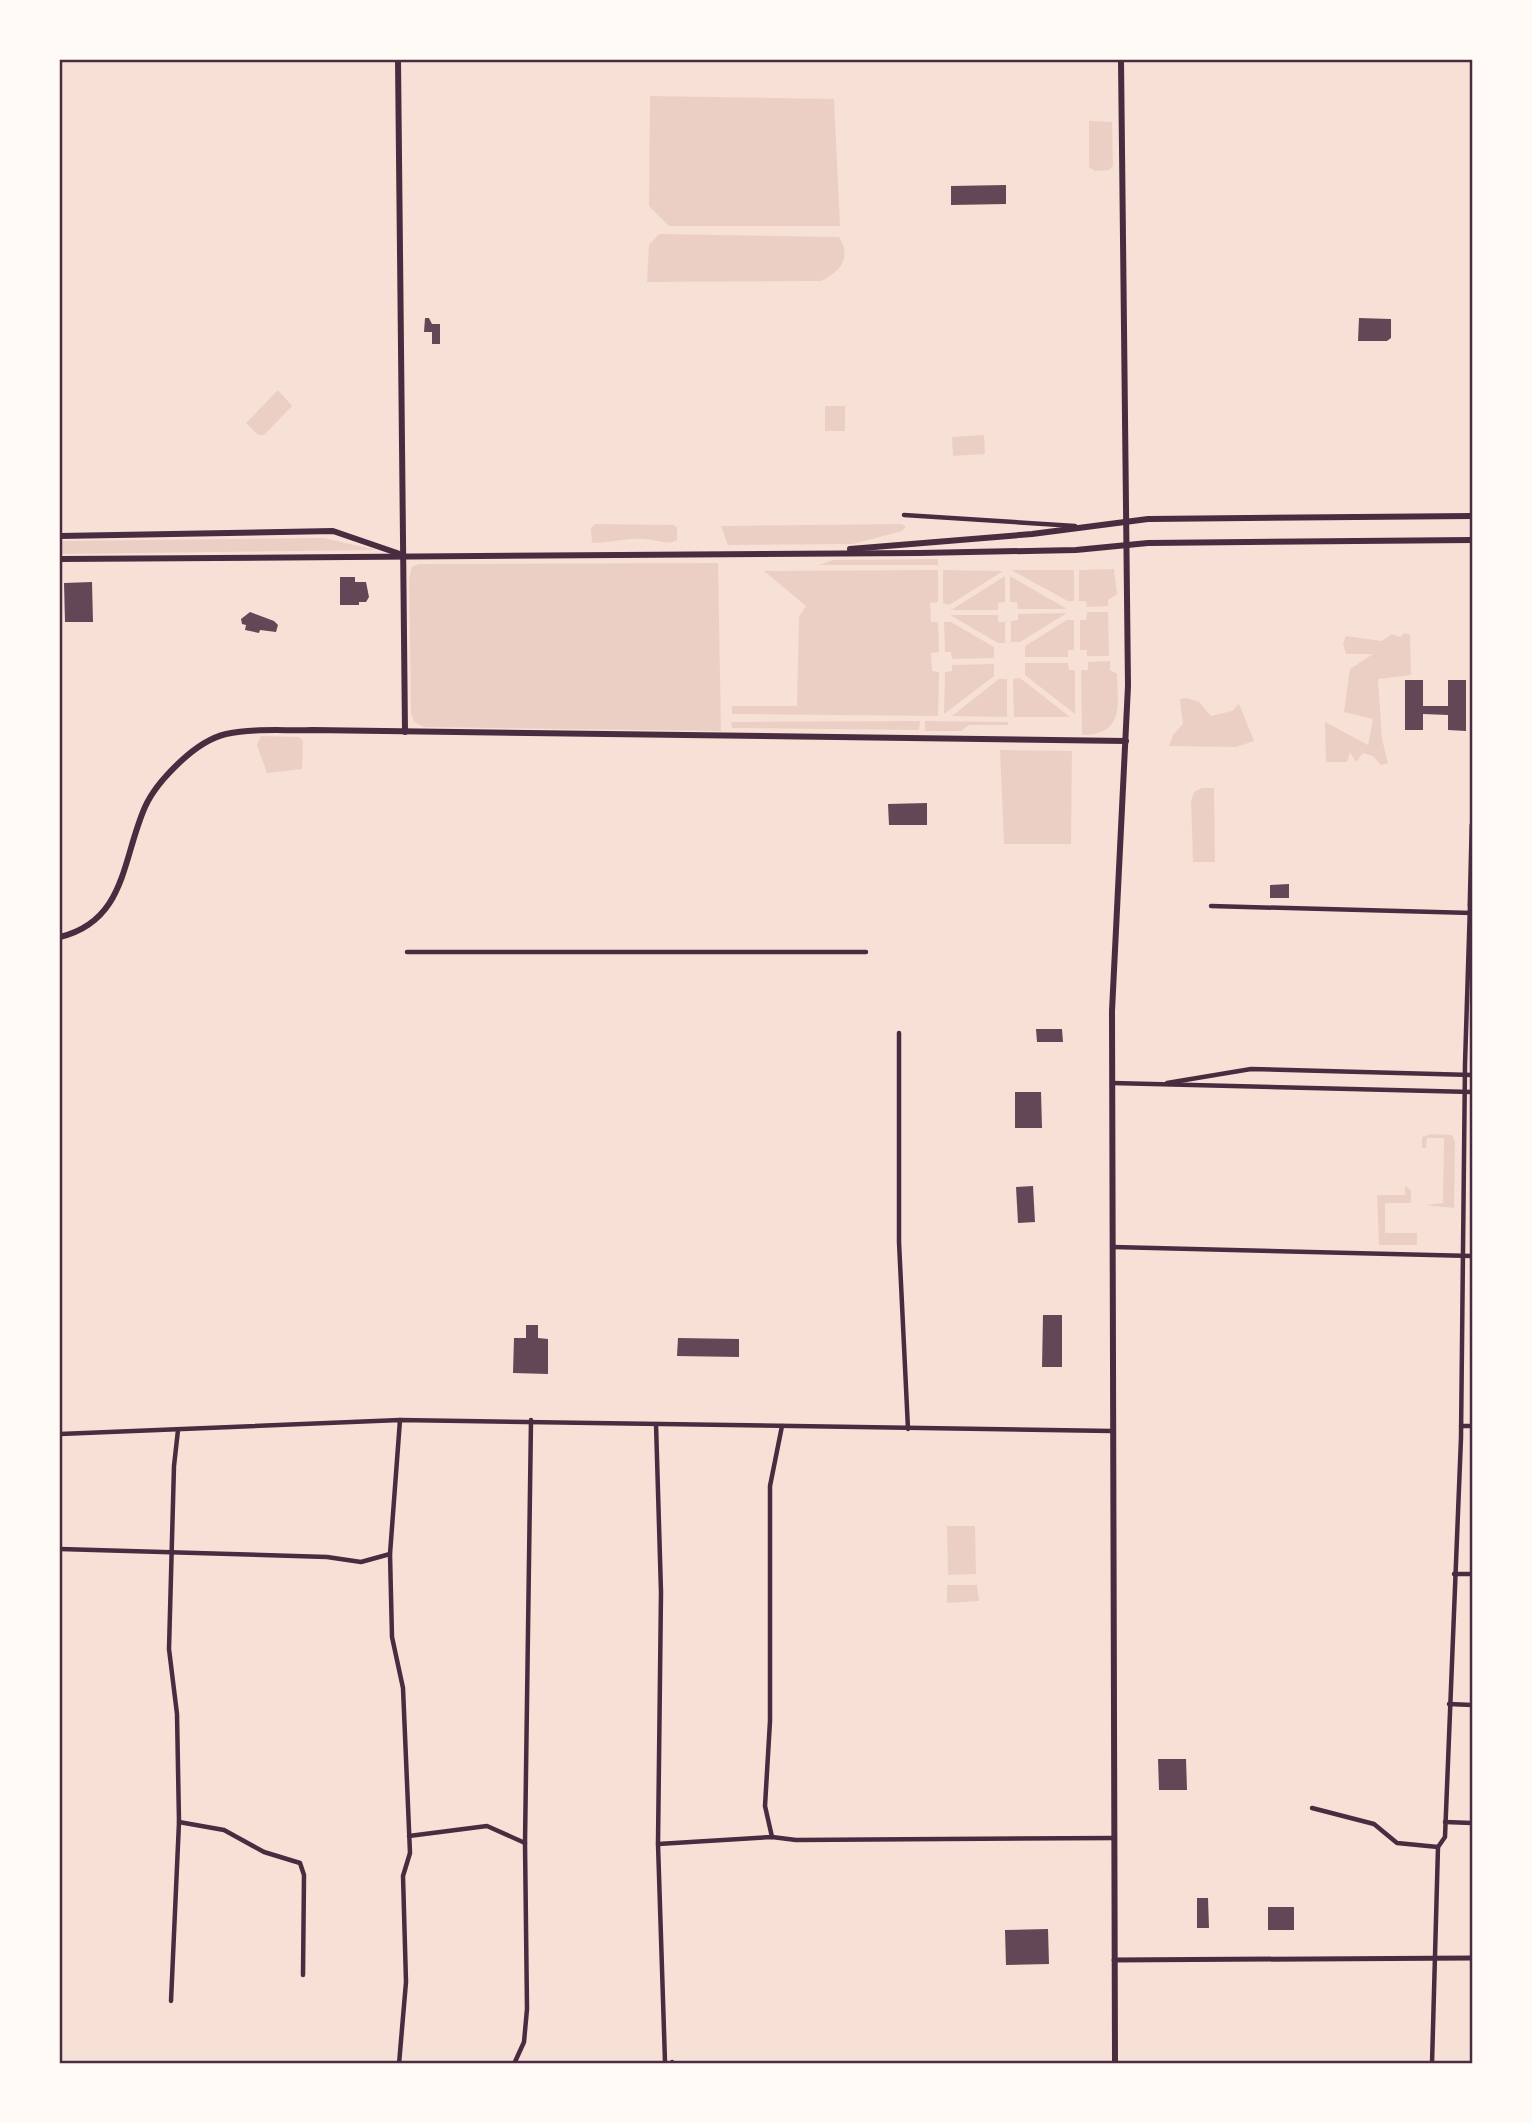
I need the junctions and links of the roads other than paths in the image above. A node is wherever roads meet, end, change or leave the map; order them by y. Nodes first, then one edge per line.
1 (398, 60) edge
2 (1121, 60) edge
3 (904, 515) dead end
4 (1472, 516) edge
5 (1126, 521) junction
6 (1075, 526) junction
7 (60, 536) edge
8 (1472, 540) edge
9 (1127, 545) junction
10 (820, 552) junction
11 (402, 555) junction
12 (60, 559) edge
13 (405, 732) junction
14 (1126, 741) junction
15 (1472, 825) edge
16 (1470, 905) joint
17 (1211, 906) dead end
18 (1471, 913) edge
19 (60, 937) edge
20 (407, 952) dead end
21 (866, 953) dead end
22 (898, 1033) dead end
23 (1465, 1074) junction
24 (1472, 1074) edge
25 (1112, 1083) junction
26 (1157, 1084) junction
27 (1464, 1092) junction
28 (1472, 1092) edge
29 (1113, 1247) junction
30 (1462, 1256) junction
31 (1472, 1256) edge
32 (400, 1420) junction
33 (531, 1420) junction
34 (656, 1424) junction
35 (782, 1426) junction
36 (1461, 1426) junction
37 (1472, 1426) edge
38 (908, 1429) junction
39 (178, 1430) junction
40 (1112, 1431) junction
41 (60, 1434) edge
42 (60, 1549) edge
43 (171, 1551) junction
44 (390, 1554) junction
45 (1454, 1574) junction
46 (1472, 1574) edge
47 (1449, 1704) junction
48 (1472, 1705) edge
49 (1312, 1808) dead end
50 (178, 1822) junction
51 (1445, 1822) junction
52 (1472, 1823) edge
53 (409, 1836) junction
54 (772, 1837) junction
55 (1115, 1838) junction
56 (524, 1843) junction
57 (659, 1844) junction
58 (1438, 1847) junction
59 (1436, 1957) junction
60 (1472, 1958) edge
61 (1114, 1960) junction
62 (303, 1975) dead end
63 (171, 2001) dead end
64 (515, 2061) edge
65 (665, 2062) dead end
66 (399, 2063) edge
67 (1115, 2063) edge
68 (1432, 2063) edge

1 - 11 main road
2 - 5 main road
3 - 6 street
4 - 5 main road
5 - 6 main road
5 - 9 main road
6 - 10 main road
7 - 11 main road
8 - 9 main road
9 - 10 main road
9 - 14 main road
10 - 11 main road
11 - 12 main road
11 - 13 main road
13 - 14 main road
13 - 19 main road
14 - 25 main road
15 - 16 street
16 - 18 street
17 - 18 street
18 - 23 street
20 - 21 street
22 - 38 street
23 - 24 street
23 - 26 street
23 - 27 street
25 - 26 street
25 - 29 main road
26 - 27 street
27 - 28 street
27 - 30 street
29 - 30 street
29 - 40 main road
30 - 31 street
30 - 36 street
32 - 33 street
32 - 39 street
32 - 44 street
33 - 34 street
33 - 56 street
34 - 35 street
34 - 57 street
35 - 38 street
35 - 54 street
36 - 37 street
36 - 45 street
38 - 40 street
39 - 41 street
39 - 43 street
40 - 55 main road
42 - 43 street
43 - 44 street
43 - 50 street
44 - 53 street
45 - 46 street
45 - 47 street
47 - 48 street
47 - 51 street
49 - 58 street
50 - 62 street
50 - 63 street
51 - 52 street
51 - 58 street
53 - 56 street
53 - 66 street
54 - 55 street
54 - 57 street
55 - 61 main road
56 - 64 street
57 - 65 street
58 - 59 street
59 - 60 street
59 - 61 street
59 - 68 street
61 - 67 main road

